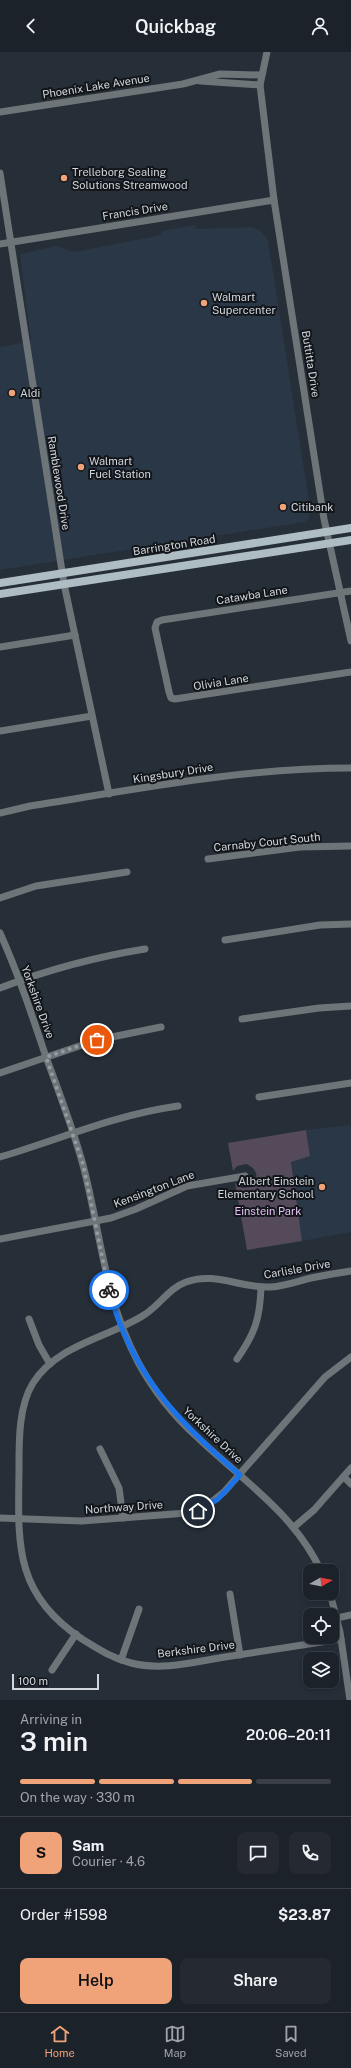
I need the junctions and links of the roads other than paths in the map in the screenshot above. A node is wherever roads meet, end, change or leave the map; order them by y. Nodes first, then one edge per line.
1 (266, 52) edge
2 (261, 75) junction
3 (195, 81) junction
4 (260, 85) junction
5 (0, 112) edge
6 (0, 173) edge
7 (274, 200) junction
8 (9, 243) junction
9 (0, 244) edge
10 (351, 528) edge
11 (327, 532) junction
12 (351, 540) edge
13 (329, 543) junction
14 (62, 573) junction
15 (0, 583) edge
16 (64, 584) junction
17 (351, 591) edge
18 (340, 592) junction
19 (0, 594) edge
20 (157, 622) joint
21 (75, 635) junction
22 (351, 641) edge
23 (0, 647) edge
24 (351, 672) edge
25 (92, 716) junction
26 (0, 731) edge
27 (351, 768) edge
28 (109, 794) junction
29 (0, 813) edge
30 (351, 846) edge
31 (208, 859) dead end
32 (127, 872) dead end
33 (0, 898) edge
34 (351, 924) edge
35 (0, 933) edge
36 (225, 940) dead end
37 (145, 949) dead end
38 (19, 980) junction
39 (0, 988) edge
40 (351, 1006) edge
41 (242, 1019) dead end
42 (161, 1027) dead end
43 (46, 1057) junction
44 (0, 1073) edge
45 (351, 1083) edge
46 (259, 1097) dead end
47 (178, 1106) dead end
48 (73, 1132) junction
49 (0, 1157) edge
50 (245, 1176) dead end
51 (96, 1221) junction
52 (0, 1239) edge
53 (351, 1271) edge
54 (262, 1287) junction
55 (29, 1319) dead end
56 (121, 1326) junction
57 (351, 1357) edge
58 (237, 1359) dead end
59 (50, 1364) junction
60 (100, 1449) dead end
61 (351, 1468) edge
62 (240, 1475) junction
63 (344, 1477) junction
64 (351, 1484) edge
65 (0, 1518) edge
66 (18, 1518) junction
67 (123, 1518) junction
68 (294, 1527) junction
69 (317, 1564) edge
70 (230, 1594) dead end
71 (139, 1609) dead end
72 (351, 1615) edge
73 (339, 1618) edge
74 (339, 1628) edge
75 (76, 1634) junction
76 (341, 1639) junction
77 (240, 1655) junction
78 (121, 1660) junction
79 (52, 1670) dead end
80 (350, 1700) edge

1 - 2 street, Buttitta Drive
2 - 3 street, Phoenix Lake Avenue
2 - 4 street, Buttitta Drive
3 - 4 street, Phoenix Lake Avenue
3 - 5 street, Phoenix Lake Avenue
4 - 7 street, Buttitta Drive
6 - 8 street, Ramblewood Drive
7 - 8 street, Francis Drive
7 - 11 street, Buttitta Drive
8 - 9 street, Francis Drive
8 - 14 street, Ramblewood Drive
10 - 11 main road, Barrington Road
11 - 13 street, Buttitta Drive
11 - 14 main road, Barrington Road
12 - 13 main road, Barrington Road
13 - 16 main road, Barrington Road
13 - 18 street, Buttitta Drive
14 - 15 main road, Barrington Road
14 - 16 street, Ramblewood Drive
16 - 19 main road, Barrington Road
16 - 21 street, Ramblewood Drive
17 - 18 street, Catawba Lane
18 - 20 street, Catawba Lane
18 - 22 street, Buttitta Drive
20 - 24 street, Olivia Lane
21 - 23 street
21 - 25 street, Ramblewood Drive
25 - 26 street
25 - 28 street, Ramblewood Drive
27 - 28 street, Kingsbury Drive
28 - 29 street, Kingsbury Drive
30 - 31 street, Carnaby Court South
32 - 33 street
34 - 36 street
35 - 38 street, Yorkshire Drive
37 - 38 street
38 - 39 street
38 - 43 street, Yorkshire Drive
40 - 41 street
42 - 43 street
43 - 44 street
43 - 48 street, Yorkshire Drive
45 - 46 street
47 - 48 street
48 - 49 street
48 - 51 street, Yorkshire Drive
50 - 51 street, Kensington Lane
51 - 52 street, Kensington Lane
51 - 56 street, Yorkshire Drive
53 - 54 street, Carlisle Drive
54 - 56 street, Carlisle Drive
54 - 58 street
55 - 59 street
56 - 59 street, Carlisle Drive
56 - 62 street, Yorkshire Drive
57 - 62 street, Northway Drive
59 - 66 street, Carlisle Drive
60 - 67 street
61 - 63 street
62 - 67 street, Northway Drive
62 - 68 street, Yorkshire Drive
63 - 64 street
63 - 68 street
65 - 66 street, Northway Drive
66 - 67 street, Northway Drive
66 - 75 street, Berkshire Drive
68 - 69 street, Yorkshire Drive
70 - 77 street
71 - 78 street
72 - 73 street
74 - 76 street
75 - 78 street, Berkshire Drive
75 - 79 street
76 - 77 street, Berkshire Drive
76 - 80 street
77 - 78 street, Berkshire Drive

